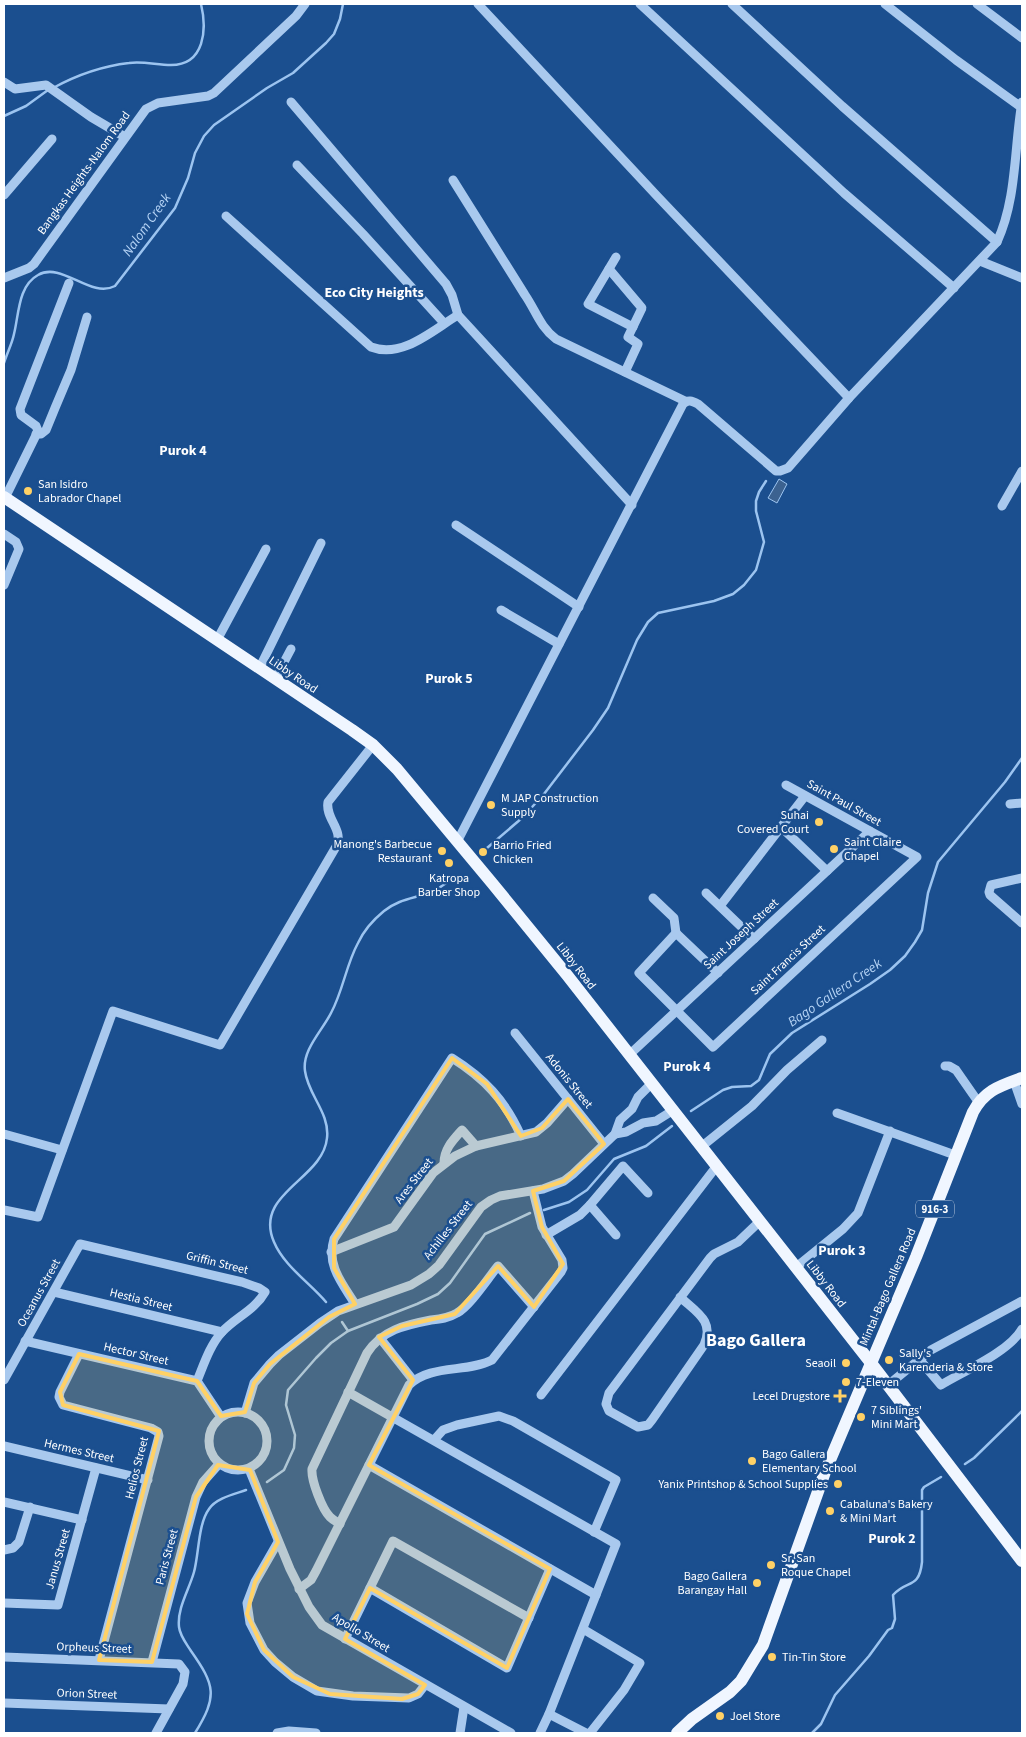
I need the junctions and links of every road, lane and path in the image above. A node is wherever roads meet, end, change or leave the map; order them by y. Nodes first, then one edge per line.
1 (305, 4) edge
2 (478, 4) edge
3 (640, 4) edge
4 (732, 4) edge
5 (885, 4) edge
6 (977, 4) edge
7 (1022, 38) edge
8 (4, 82) edge
9 (291, 102) dead end
10 (1022, 104) edge
11 (125, 136) junction
12 (52, 140) dead end
13 (297, 165) dead end
14 (453, 180) dead end
15 (4, 195) edge
16 (226, 216) dead end
17 (997, 242) junction
18 (616, 257) dead end
19 (980, 261) junction
20 (609, 269) junction
21 (4, 278) edge
22 (1022, 278) edge
23 (69, 284) dead end
24 (954, 288) junction
25 (458, 315) junction
26 (87, 317) dead end
27 (444, 323) junction
28 (633, 327) junction
29 (625, 372) junction
30 (849, 398) junction
31 (685, 401) junction
32 (36, 434) junction
33 (1022, 471) edge
34 (4, 497) edge
35 (632, 505) junction
36 (1002, 506) dead end
37 (456, 525) dead end
38 (4, 534) edge
39 (321, 543) dead end
40 (266, 549) dead end
41 (4, 585) edge
42 (579, 607) junction
43 (501, 610) dead end
44 (217, 640) junction
45 (559, 644) junction
46 (291, 649) dead end
47 (259, 669) junction
48 (275, 680) junction
49 (373, 745) junction
50 (786, 785) dead end
51 (805, 796) junction
52 (1022, 803) edge
53 (1010, 804) dead end
54 (781, 827) junction
55 (870, 831) junction
56 (458, 840) junction
57 (917, 857) joint
58 (827, 871) junction
59 (1022, 878) edge
60 (706, 893) dead end
61 (653, 898) dead end
62 (720, 906) junction
63 (1022, 923) edge
64 (676, 933) junction
65 (754, 939) junction
66 (718, 973) junction
67 (676, 1011) junction
68 (515, 1033) dead end
69 (822, 1040) dead end
70 (629, 1055) junction
71 (945, 1066) dead end
72 (1018, 1079) edge
73 (651, 1084) junction
74 (568, 1100) junction
75 (978, 1103) junction
76 (1022, 1104) edge
77 (632, 1109) junction
78 (672, 1111) junction
79 (836, 1113) dead end
80 (642, 1123) junction
81 (890, 1132) junction
82 (4, 1134) edge
83 (615, 1134) junction
84 (521, 1136) junction
85 (604, 1144) junction
86 (476, 1146) junction
87 (700, 1146) junction
88 (62, 1150) junction
89 (956, 1155) junction
90 (444, 1163) junction
91 (716, 1167) junction
92 (532, 1191) junction
93 (648, 1193) dead end
94 (590, 1205) junction
95 (6, 1211) edge
96 (4, 1220) edge
97 (759, 1222) junction
98 (546, 1235) junction
99 (616, 1235) dead end
100 (80, 1244) joint
101 (331, 1252) junction
102 (795, 1268) junction
103 (54, 1292) junction
104 (680, 1297) junction
105 (1022, 1301) edge
106 (355, 1304) junction
107 (534, 1307) junction
108 (1022, 1330) edge
109 (222, 1332) junction
110 (380, 1338) junction
111 (26, 1342) junction
112 (79, 1354) junction
113 (919, 1359) junction
114 (871, 1363) junction
115 (4, 1380) edge
116 (413, 1380) junction
117 (198, 1381) junction
118 (888, 1385) junction
119 (348, 1392) junction
120 (541, 1394) dead end
121 (244, 1413) junction
122 (393, 1416) junction
123 (221, 1417) junction
124 (434, 1440) junction
125 (4, 1446) edge
126 (219, 1464) junction
127 (369, 1465) junction
128 (96, 1468) junction
129 (249, 1469) junction
130 (148, 1480) junction
131 (4, 1502) edge
132 (30, 1508) junction
133 (82, 1520) junction
134 (340, 1524) junction
135 (594, 1532) junction
136 (278, 1542) junction
137 (4, 1550) edge
138 (1022, 1562) edge
139 (550, 1569) junction
140 (370, 1588) junction
141 (299, 1589) junction
142 (596, 1595) junction
143 (4, 1603) edge
144 (529, 1618) junction
145 (583, 1629) junction
146 (345, 1639) junction
147 (4, 1657) edge
148 (99, 1660) junction
149 (152, 1662) junction
150 (425, 1685) junction
151 (4, 1703) edge
152 (464, 1707) junction
153 (169, 1709) junction
154 (549, 1714) junction
155 (156, 1733) edge
156 (277, 1733) edge
157 (316, 1733) edge
158 (460, 1733) edge
159 (511, 1733) edge
160 (540, 1733) edge
161 (586, 1733) edge
162 (590, 1733) edge
163 (676, 1733) edge

1 - 11 street, Bangkas Heights-Nalom Road
2 - 30 street
3 - 24 street
4 - 17 street
5 - 10 street
6 - 7 street
8 - 11 street
9 - 25 street
10 - 17 street
11 - 21 street, Bangkas Heights-Nalom Road
12 - 15 street
13 - 27 street
14 - 29 street
16 - 27 street
17 - 19 street
18 - 20 street
19 - 22 street
19 - 24 street
20 - 28 street
20 - 28 street
23 - 32 street
24 - 30 street
25 - 27 street
25 - 35 street
26 - 32 street
28 - 29 street
29 - 31 street
30 - 31 street
31 - 35 street
32 - 34 street
33 - 36 street
34 - 44 main road, Libby Road
35 - 42 street
37 - 42 street
38 - 41 street
39 - 47 street
40 - 44 street
42 - 45 street
43 - 45 street
44 - 47 main road, Libby Road
45 - 56 street
46 - 48 street
47 - 48 main road, Libby Road
48 - 49 main road, Libby Road
49 - 56 main road, Libby Road
49 - 88 street
50 - 51 street, Saint Paul Street
51 - 54 street
51 - 55 street, Saint Paul Street
52 - 53 street
54 - 58 street
54 - 62 street
55 - 57 street, Saint Paul Street
55 - 58 street, Saint Joseph Street
56 - 70 main road, Libby Road
57 - 67 street, Saint Francis Street
58 - 65 street, Saint Joseph Street
59 - 63 street
60 - 62 street
61 - 64 street
62 - 65 street
64 - 66 street
64 - 67 street
65 - 66 street, Saint Joseph Street
66 - 67 street, Saint Joseph Street
67 - 70 street, Saint Joseph Street
68 - 74 street, Adonis Street
69 - 87 street
70 - 73 main road, Libby Road
71 - 75 street
72 - 75 main road, Mintal-Bago Gallera Road / 916-3
72 - 76 street
73 - 77 street, Achilles Street
73 - 78 main road, Libby Road
74 - 84 street, Ares Street
74 - 85 street, Adonis Street
75 - 89 main road, Mintal-Bago Gallera Road / 916-3
77 - 80 street
77 - 83 street, Achilles Street
78 - 80 street, Achilles Street
78 - 87 main road, Libby Road
79 - 81 street
80 - 83 street, Achilles Street
81 - 89 street
81 - 102 street
82 - 88 street
83 - 85 street, Achilles Street
84 - 86 street, Ares Street
84 - 101 street
85 - 92 street, Achilles Street
86 - 90 street, Ares Street
86 - 90 street
87 - 91 main road, Libby Road
88 - 95 street
89 - 114 main road, Mintal-Bago Gallera Road / 916-3
90 - 101 street, Ares Street
91 - 97 main road, Libby Road
91 - 120 street
92 - 98 street
92 - 106 street, Achilles Street
93 - 94 street
94 - 98 street
94 - 99 street
95 - 96 street
97 - 102 main road, Libby Road
97 - 104 street
98 - 107 street
100 - 103 street, Oceanus Street
100 - 109 street, Griffin Street
101 - 106 street
102 - 114 main road, Libby Road
103 - 109 street, Hestia Street
103 - 111 street, Oceanus Street
104 - 104 street
105 - 113 street
106 - 121 street, Achilles Street
107 - 110 street
107 - 116 street
108 - 113 street
109 - 117 street, Griffin Street
110 - 116 street
110 - 119 street
111 - 112 street, Hector Street
111 - 115 street, Oceanus Street
112 - 117 street, Hector Street
112 - 130 street, Helios Street
113 - 118 street
114 - 118 main road, Libby Road
114 - 163 main road, Mintal-Bago Gallera Road
116 - 122 street
117 - 123 street
118 - 138 main road, Libby Road
119 - 122 street
119 - 134 street
121 - 123 street
121 - 129 street
122 - 124 street
122 - 127 street
123 - 126 street
124 - 135 street
124 - 135 street
125 - 128 street, Hermes Street
126 - 129 street
126 - 149 street, Paris Street
127 - 134 street
127 - 139 street
128 - 130 street, Hermes Street
128 - 133 street, Janus Street
129 - 136 street, Apollo Street
130 - 148 street, Helios Street
131 - 132 street
132 - 133 street
132 - 137 street
133 - 143 street, Janus Street
134 - 141 street
135 - 142 street
136 - 141 street, Apollo Street
136 - 150 street
139 - 142 street
139 - 144 street
140 - 144 street
140 - 144 street
140 - 146 street
141 - 146 street, Apollo Street
142 - 145 street
145 - 154 street
145 - 162 street
146 - 150 street, Apollo Street
147 - 148 street, Orpheus Street
148 - 149 street, Orpheus Street
149 - 153 street, Orpheus Street
150 - 152 street, Apollo Street
151 - 153 street, Orion Street
152 - 158 street
152 - 159 street, Apollo Street
153 - 155 street
154 - 160 street
154 - 161 street
156 - 157 street

